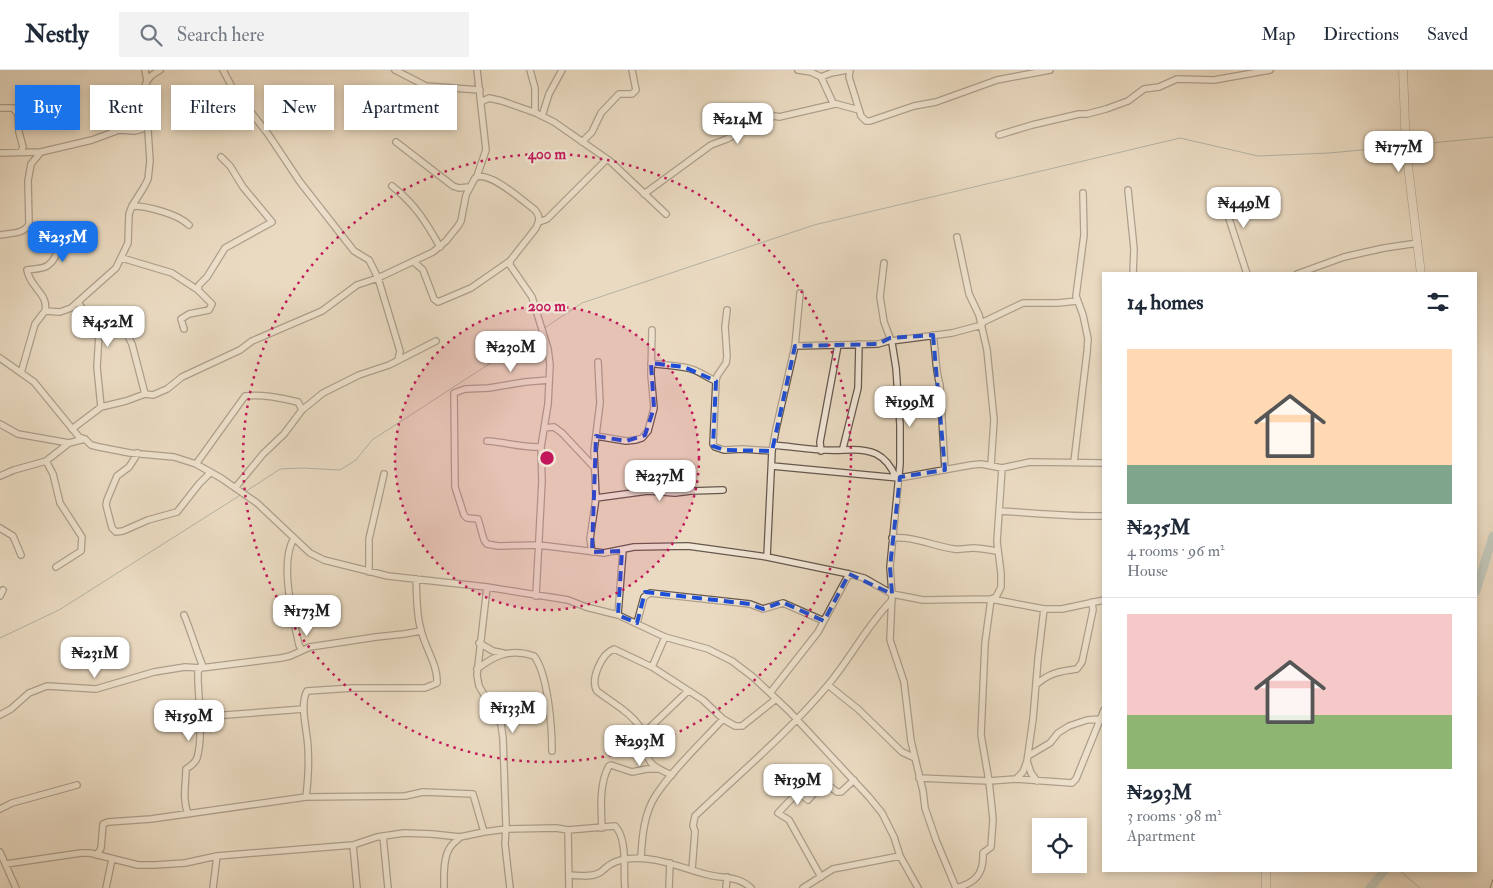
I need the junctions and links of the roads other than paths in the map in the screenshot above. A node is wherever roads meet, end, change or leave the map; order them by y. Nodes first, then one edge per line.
1 (145, 70) edge
2 (160, 70) edge
3 (223, 70) edge
4 (395, 70) edge
5 (477, 70) edge
6 (530, 70) edge
7 (562, 70) edge
8 (632, 70) edge
9 (798, 70) edge
10 (848, 70) edge
11 (1050, 70) edge
12 (1270, 70) edge
13 (1403, 70) edge
14 (820, 77) junction
15 (147, 81) junction
16 (146, 85) edge
17 (480, 90) junction
18 (481, 102) junction
19 (835, 104) junction
20 (0, 108) edge
21 (859, 110) junction
22 (535, 112) junction
23 (542, 116) junction
24 (119, 130) edge
25 (119, 130) edge
26 (138, 130) edge
27 (148, 130) edge
28 (999, 136) dead end
29 (396, 142) dead end
30 (582, 142) junction
31 (21, 152) junction
32 (40, 152) junction
33 (0, 153) edge
34 (221, 157) dead end
35 (607, 159) junction
36 (477, 176) junction
37 (392, 186) dead end
38 (469, 187) junction
39 (1128, 190) dead end
40 (1220, 191) dead end
41 (1083, 193) dead end
42 (644, 194) junction
43 (132, 206) junction
44 (666, 214) dead end
45 (539, 222) junction
46 (29, 224) junction
47 (189, 225) dead end
48 (0, 235) edge
49 (957, 237) dead end
50 (1418, 242) junction
51 (440, 247) junction
52 (122, 258) junction
53 (510, 261) junction
54 (414, 262) junction
55 (884, 263) dead end
56 (1133, 272) edge
57 (1246, 272) edge
58 (1302, 272) edge
59 (1421, 272) edge
60 (378, 278) junction
61 (198, 290) junction
62 (800, 293) dead end
63 (1077, 301) junction
64 (78, 302) junction
65 (726, 310) dead end
66 (45, 311) junction
67 (118, 318) dead end
68 (981, 324) junction
69 (184, 329) dead end
70 (652, 330) dead end
71 (933, 335) junction
72 (891, 339) junction
73 (436, 341) dead end
74 (858, 344) junction
75 (838, 345) junction
76 (795, 346) junction
77 (400, 351) junction
78 (405, 356) junction
79 (0, 358) edge
80 (398, 360) junction
81 (598, 362) dead end
82 (651, 363) junction
83 (21, 373) junction
84 (549, 380) junction
85 (716, 381) junction
86 (145, 394) junction
87 (100, 407) junction
88 (302, 410) junction
89 (0, 424) edge
90 (544, 428) junction
91 (72, 429) junction
92 (596, 436) junction
93 (85, 439) junction
94 (487, 441) dead end
95 (69, 443) junction
96 (541, 447) junction
97 (773, 448) junction
98 (844, 450) junction
99 (821, 451) junction
100 (138, 454) junction
101 (46, 461) junction
102 (1074, 462) junction
103 (1102, 463) edge
104 (196, 464) junction
105 (991, 465) junction
106 (772, 466) junction
107 (594, 467) junction
108 (1002, 468) junction
109 (945, 470) junction
110 (210, 473) junction
111 (384, 474) dead end
112 (0, 476) edge
113 (898, 478) junction
114 (235, 488) junction
115 (723, 490) dead end
116 (596, 498) junction
117 (999, 511) junction
118 (1102, 516) edge
119 (0, 528) edge
120 (294, 538) junction
121 (892, 538) junction
122 (539, 545) junction
123 (622, 550) junction
124 (997, 551) junction
125 (592, 552) junction
126 (21, 555) dead end
127 (767, 557) junction
128 (56, 567) dead end
129 (369, 572) junction
130 (849, 574) junction
131 (416, 579) junction
132 (487, 587) junction
133 (536, 596) junction
134 (892, 597) junction
135 (991, 598) junction
136 (1102, 600) edge
137 (1092, 602) junction
138 (1044, 609) junction
139 (184, 615) dead end
140 (618, 615) junction
141 (824, 621) junction
142 (637, 623) junction
143 (421, 631) junction
144 (665, 637) junction
145 (479, 642) junction
146 (302, 650) junction
147 (503, 653) junction
148 (652, 667) junction
149 (201, 668) junction
150 (477, 669) junction
151 (1036, 684) junction
152 (828, 685) junction
153 (688, 691) junction
154 (770, 693) junction
155 (776, 699) junction
156 (304, 709) junction
157 (1102, 714) edge
158 (0, 715) edge
159 (199, 717) junction
160 (723, 719) junction
161 (1100, 719) junction
162 (797, 720) junction
163 (643, 734) junction
164 (552, 751) dead end
165 (915, 758) junction
166 (1027, 758) junction
167 (658, 769) junction
168 (672, 775) junction
169 (919, 778) junction
170 (1016, 779) junction
171 (854, 780) junction
172 (989, 781) junction
173 (1037, 781) junction
174 (77, 785) dead end
175 (306, 797) junction
176 (0, 809) edge
177 (188, 814) junction
178 (602, 828) junction
179 (506, 829) junction
180 (568, 830) junction
181 (484, 832) junction
182 (383, 836) junction
183 (460, 837) junction
184 (353, 845) junction
185 (0, 852) edge
186 (97, 855) junction
187 (216, 856) junction
188 (900, 856) junction
189 (641, 858) junction
190 (112, 859) junction
191 (625, 859) junction
192 (670, 863) junction
193 (6, 864) junction
194 (692, 870) junction
195 (1266, 872) edge
196 (568, 875) junction
197 (727, 877) junction
198 (821, 877) junction
199 (16, 888) edge
200 (106, 888) edge
201 (213, 888) edge
202 (357, 888) edge
203 (388, 888) edge
204 (444, 888) edge
205 (510, 888) edge
206 (569, 888) edge
207 (625, 888) edge
208 (669, 888) edge
209 (726, 888) edge
210 (752, 888) edge
211 (804, 888) edge
212 (918, 888) edge
213 (956, 888) edge
214 (1266, 888) edge

1 - 15 street
2 - 15 street
3 - 60 street
4 - 17 street
5 - 17 street
6 - 22 street
7 - 23 street
8 - 30 street
9 - 14 street
10 - 14 street
10 - 21 street
11 - 21 street
12 - 28 street
13 - 50 street
14 - 19 street
15 - 16 street
17 - 18 street
18 - 22 street
18 - 36 street
19 - 21 street
19 - 42 street
20 - 31 street
22 - 23 street
23 - 30 street
24 - 32 street
25 - 26 street
27 - 43 street
29 - 38 street
30 - 35 street
31 - 32 street
31 - 33 street
32 - 46 street
34 - 61 street
35 - 42 street
35 - 45 street
36 - 38 street
36 - 45 street
37 - 51 street
38 - 51 street
39 - 56 street
40 - 57 street
41 - 63 street
42 - 44 street
43 - 47 street
43 - 52 street
45 - 53 street
46 - 48 street
46 - 66 street
49 - 68 street
50 - 58 street
50 - 59 street
51 - 54 street
52 - 61 street
52 - 64 street
53 - 54 street
53 - 84 street
54 - 60 street
55 - 72 street
60 - 77 street
60 - 86 street
61 - 69 street
62 - 76 street
63 - 68 street
63 - 102 street
64 - 66 street
64 - 87 street
65 - 85 street
66 - 83 street
67 - 86 street
68 - 71 street
68 - 105 street
70 - 82 street
71 - 72 street
71 - 109 street
72 - 74 street
72 - 113 street
73 - 78 street
74 - 75 street
74 - 98 street
75 - 76 street
75 - 99 street
76 - 97 street
77 - 78 street
77 - 80 street
78 - 80 street
79 - 83 street
80 - 88 street
81 - 92 street
82 - 85 street
82 - 92 street
83 - 91 street
84 - 90 street
84 - 122 street
85 - 97 street
86 - 87 street
87 - 91 street
88 - 104 street
88 - 114 street
89 - 95 street
90 - 96 street
90 - 107 street
91 - 93 street
92 - 107 street
93 - 95 street
93 - 100 street
94 - 96 street
95 - 101 street
96 - 122 street
97 - 99 street
97 - 106 street
98 - 99 street
98 - 113 street
100 - 104 street
100 - 110 street
101 - 112 street
101 - 128 street
102 - 103 street
102 - 108 street
104 - 110 street
105 - 108 street
105 - 109 street
106 - 113 street
106 - 127 street
107 - 116 street
108 - 117 street
109 - 113 street
110 - 114 street
111 - 129 street
113 - 121 street
114 - 120 street
115 - 116 street
116 - 125 street
117 - 118 street
117 - 124 street
119 - 126 street
120 - 129 street
120 - 146 street
121 - 124 street
121 - 134 street
122 - 125 street
122 - 133 street
123 - 125 street
123 - 127 street
123 - 140 street
124 - 135 street
127 - 130 street
129 - 131 street
130 - 134 street
130 - 141 street
131 - 132 street
131 - 143 street
132 - 133 street
132 - 145 street
133 - 140 street
134 - 135 street
134 - 152 street
134 - 165 street
135 - 138 street
135 - 172 street
136 - 137 street
137 - 138 street
137 - 151 street
138 - 151 street
139 - 149 street
140 - 142 street
141 - 142 street
141 - 154 street
142 - 144 street
143 - 146 street
143 - 156 street
144 - 148 street
144 - 154 street
145 - 147 street
145 - 150 street
146 - 149 street
147 - 150 street
147 - 164 street
148 - 153 street
148 - 163 street
149 - 158 street
149 - 159 street
150 - 179 street
151 - 166 street
152 - 162 street
152 - 165 street
153 - 160 street
153 - 163 street
154 - 155 street
155 - 160 street
155 - 162 street
156 - 159 street
156 - 175 street
157 - 161 street
159 - 177 street
160 - 168 street
161 - 166 street
161 - 173 street
162 - 171 street
162 - 194 street
163 - 167 street
165 - 169 street
166 - 170 street
166 - 173 street
167 - 168 street
167 - 178 street
168 - 189 street
169 - 172 street
169 - 213 street
170 - 172 street
170 - 173 street
171 - 188 street
171 - 198 street
172 - 213 street
174 - 176 street
175 - 177 street
175 - 181 street
177 - 186 street
178 - 180 street
178 - 191 street
179 - 180 street
179 - 181 street
179 - 205 street
180 - 196 street
181 - 183 street
182 - 183 street
182 - 184 street
182 - 203 street
183 - 204 street
184 - 187 street
184 - 202 street
185 - 193 street
186 - 190 street
186 - 193 street
187 - 190 street
187 - 201 street
188 - 198 street
188 - 212 street
189 - 191 street
189 - 192 street
190 - 200 street
191 - 196 street
191 - 207 street
192 - 194 street
192 - 208 street
193 - 199 street
194 - 197 street
195 - 214 street
196 - 206 street
197 - 209 street
197 - 210 street
198 - 211 street

